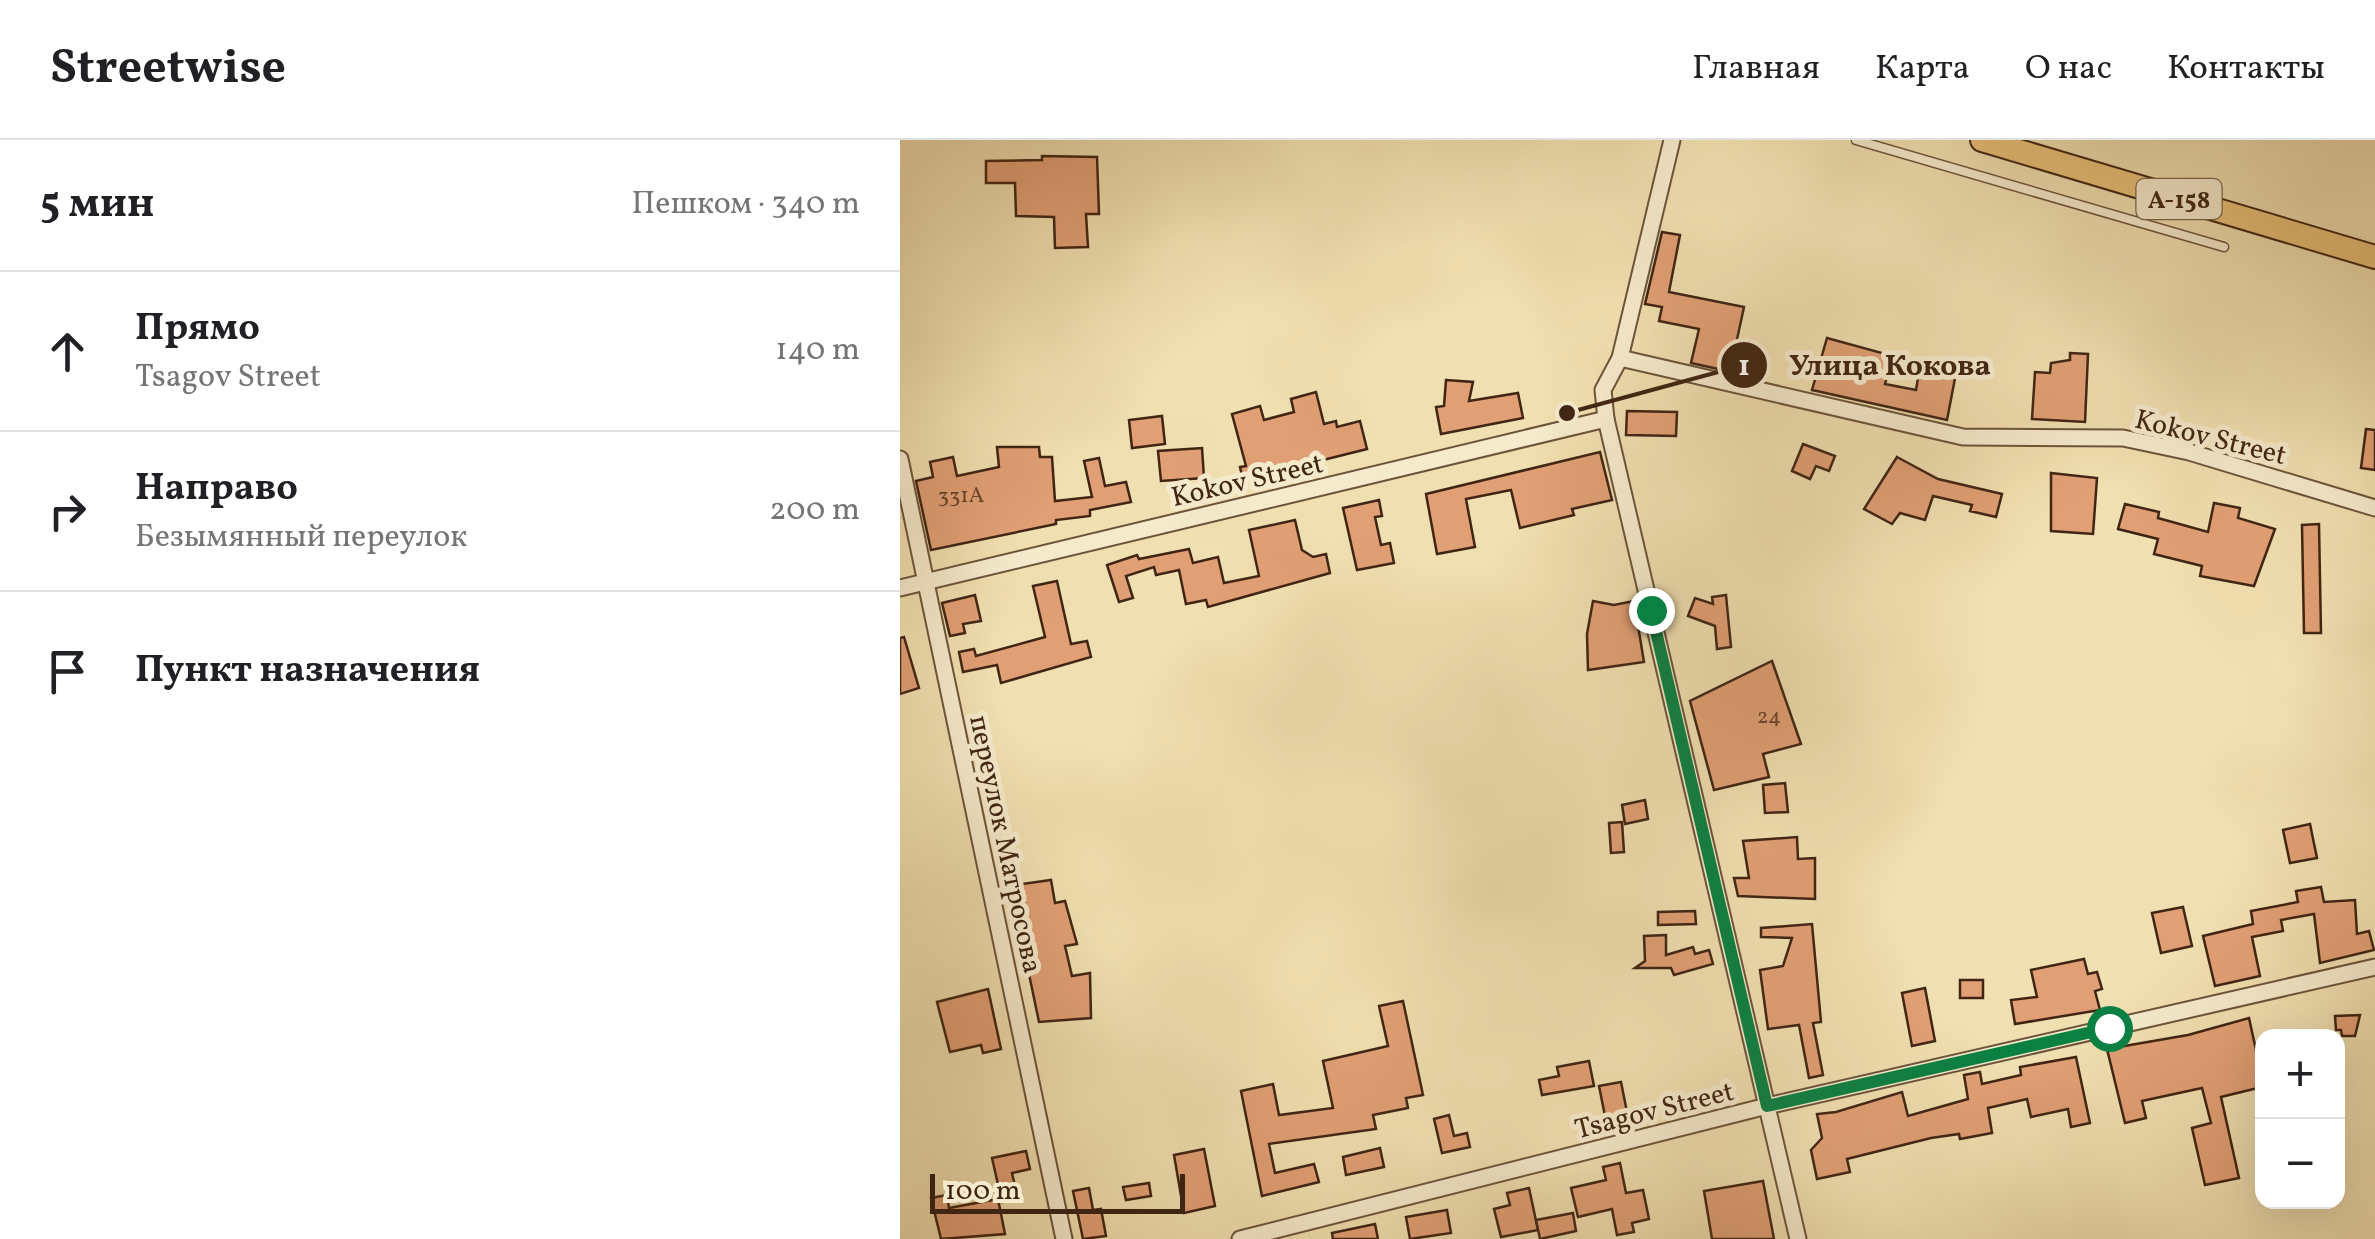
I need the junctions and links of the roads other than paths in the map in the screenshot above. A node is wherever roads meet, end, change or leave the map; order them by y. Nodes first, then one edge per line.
1 (1672, 140) edge
2 (1856, 140) edge
3 (1982, 140) edge
4 (2224, 247) dead end
5 (2375, 257) edge
6 (1620, 358) junction
7 (1606, 420) junction
8 (900, 459) edge
9 (2375, 508) edge
10 (926, 582) junction
11 (900, 588) edge
12 (2375, 967) edge
13 (1767, 1106) junction
14 (1064, 1239) edge
15 (1240, 1239) edge
16 (1798, 1239) edge

1 - 6 street
2 - 4 lane
3 - 5 main road, А-158
6 - 7 street
6 - 9 street, Kokov Street
7 - 10 street, Kokov Street
7 - 13 street
8 - 10 street, переулок Матросова
10 - 11 street, Kokov Street
10 - 14 street, переулок Матросова
12 - 13 street, Tsagov Street
13 - 15 street, Tsagov Street
13 - 16 street

